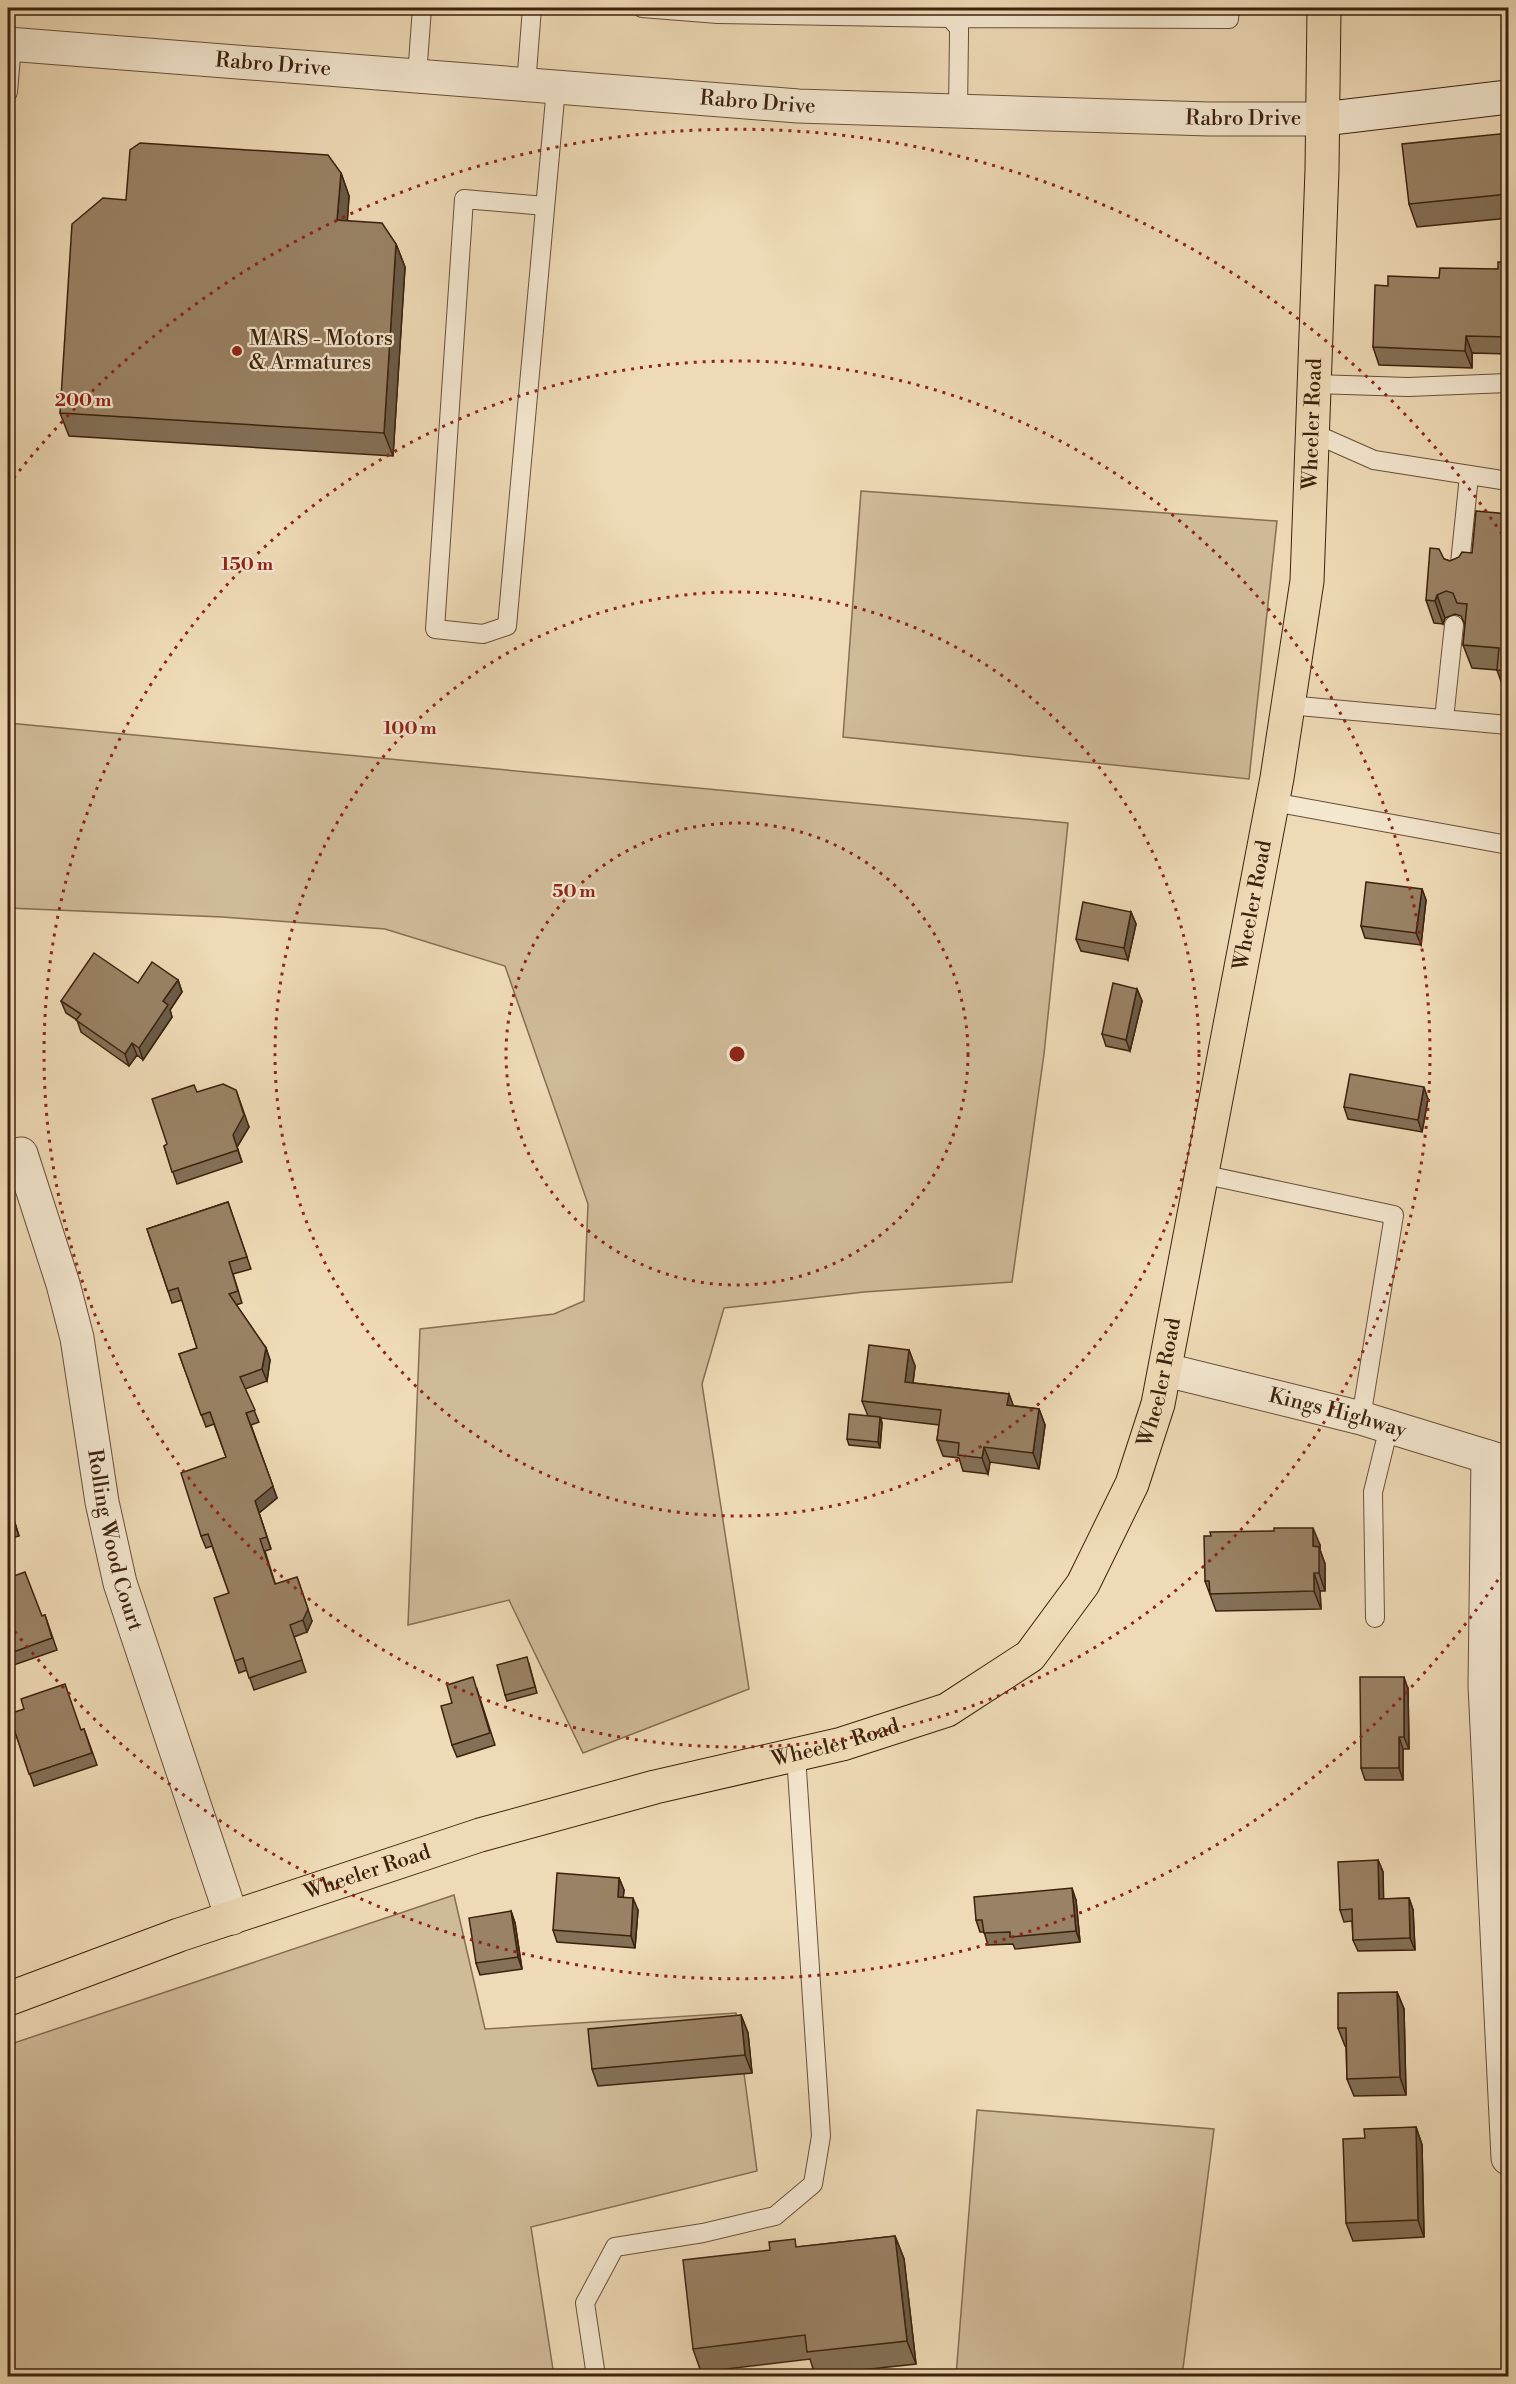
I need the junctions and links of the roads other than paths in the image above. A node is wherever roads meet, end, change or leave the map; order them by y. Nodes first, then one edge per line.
1 (422, 8) edge
2 (642, 8) edge
3 (1230, 8) edge
4 (1324, 8) edge
5 (531, 9) edge
6 (951, 18) junction
7 (10, 44) edge
8 (417, 76) junction
9 (541, 86) junction
10 (8, 92) edge
11 (1509, 97) edge
12 (958, 111) junction
13 (1323, 119) junction
14 (545, 206) junction
15 (1509, 383) edge
16 (1315, 384) junction
17 (1313, 434) junction
18 (1469, 476) junction
19 (1509, 481) edge
20 (1459, 573) edge
21 (1454, 625) edge
22 (1288, 705) junction
23 (1444, 719) junction
24 (1509, 725) edge
25 (1273, 802) junction
26 (1509, 844) edge
27 (21, 1154) dead end
28 (1201, 1174) junction
29 (1166, 1370) junction
30 (1375, 1422) junction
31 (1498, 1460) edge
32 (1375, 1618) dead end
33 (796, 1755) junction
34 (232, 1918) junction
35 (8, 1999) edge
36 (1509, 2158) edge
37 (596, 2376) edge

1 - 8 lane
2 - 6 lane
3 - 6 lane
4 - 13 main road, Wheeler Road
5 - 9 lane
6 - 12 lane
7 - 8 street, Rabro Drive
7 - 10 lane
8 - 9 street, Rabro Drive
9 - 12 street, Rabro Drive
9 - 14 lane
11 - 13 street, Rabro Drive
12 - 13 street, Rabro Drive
13 - 16 main road, Wheeler Road
14 - 14 lane
15 - 16 lane
16 - 17 main road, Wheeler Road
17 - 18 lane
17 - 22 main road, Wheeler Road
18 - 19 lane
18 - 20 lane
21 - 23 lane
22 - 23 lane
22 - 25 main road, Wheeler Road
23 - 24 lane
25 - 26 lane
25 - 28 main road, Wheeler Road
27 - 34 street, Rolling Wood Court
28 - 29 main road, Wheeler Road
28 - 30 lane
29 - 30 street, Kings Highway
29 - 33 main road, Wheeler Road
30 - 31 street, Kings Highway
30 - 32 lane
31 - 36 street
33 - 34 main road, Wheeler Road
33 - 37 lane
34 - 35 main road, Wheeler Road

